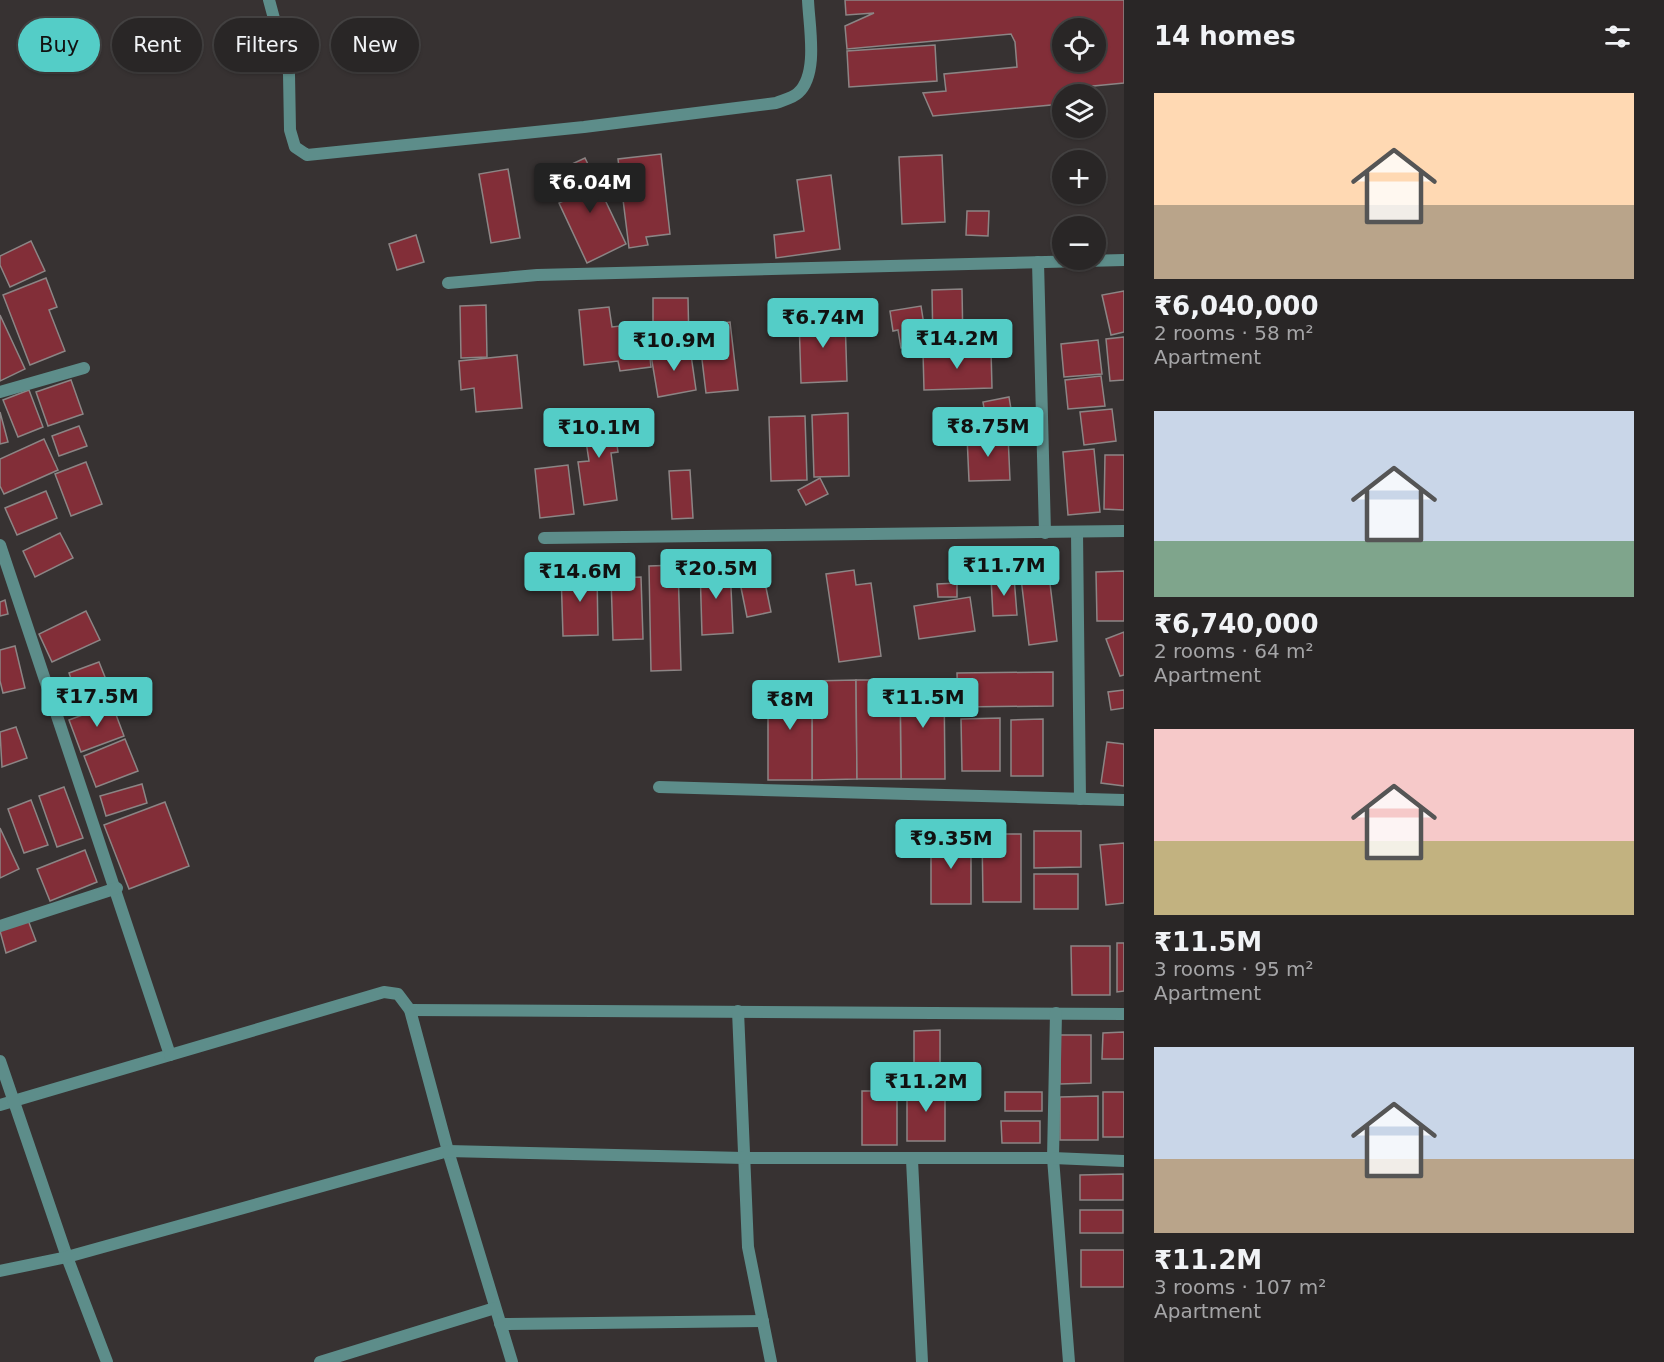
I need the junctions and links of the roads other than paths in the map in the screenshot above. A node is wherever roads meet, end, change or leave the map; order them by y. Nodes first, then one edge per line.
1 (269, 0) edge
2 (808, 0) edge
3 (1124, 260) edge
4 (1038, 262) junction
5 (448, 283) dead end
6 (84, 368) dead end
7 (0, 392) edge
8 (1124, 531) edge
9 (1045, 532) junction
10 (1077, 532) junction
11 (544, 538) dead end
12 (0, 545) edge
13 (659, 787) dead end
14 (1080, 799) junction
15 (1124, 800) edge
16 (117, 888) junction
17 (0, 926) edge
18 (410, 1010) junction
19 (738, 1011) junction
20 (1056, 1013) junction
21 (1124, 1014) edge
22 (170, 1055) junction
23 (0, 1061) edge
24 (6, 1104) edge
25 (448, 1151) junction
26 (744, 1158) junction
27 (1053, 1158) junction
28 (912, 1160) junction
29 (1124, 1161) edge
30 (67, 1257) junction
31 (0, 1271) edge
32 (495, 1308) junction
33 (763, 1321) junction
34 (500, 1324) junction
35 (107, 1362) edge
36 (320, 1362) edge
37 (512, 1362) edge
38 (771, 1362) edge
39 (922, 1362) edge
40 (1069, 1362) edge

1 - 2 street
3 - 4 street
4 - 5 street
4 - 9 street
6 - 7 street
8 - 10 street
9 - 10 street
9 - 11 street
10 - 14 street
12 - 16 street
13 - 14 street
14 - 15 street
16 - 17 street
16 - 22 street
18 - 19 street
18 - 22 street
18 - 25 street
19 - 20 street
19 - 26 street
20 - 21 street
20 - 27 street
22 - 24 street
23 - 24 street
24 - 30 street
25 - 26 street
25 - 30 street
25 - 32 street
26 - 28 street
26 - 33 street
27 - 28 street
27 - 29 street
27 - 40 street
28 - 39 street
30 - 31 street
30 - 35 street
32 - 34 street
32 - 36 street
33 - 34 street
33 - 38 street
34 - 37 street

